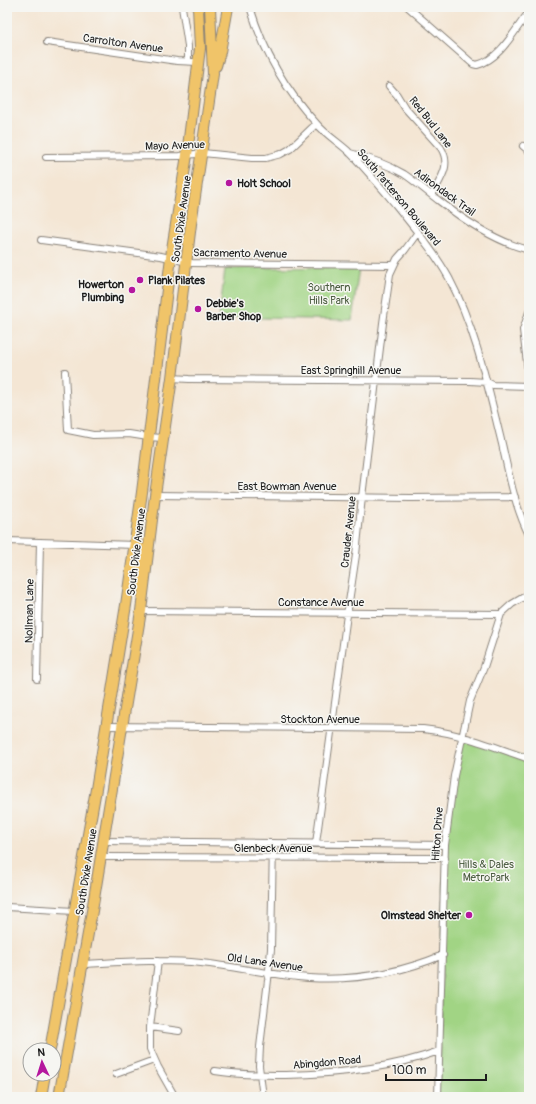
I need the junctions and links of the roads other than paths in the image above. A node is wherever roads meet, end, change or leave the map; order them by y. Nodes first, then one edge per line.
1 (182, 7) edge
2 (198, 7) edge
3 (210, 7) edge
4 (228, 7) edge
5 (250, 7) edge
6 (408, 7) edge
7 (529, 12) edge
8 (47, 42) dead end
9 (193, 62) junction
10 (213, 74) junction
11 (389, 86) dead end
12 (316, 124) junction
13 (523, 146) dead end
14 (529, 151) edge
15 (349, 152) junction
16 (202, 153) junction
17 (187, 155) junction
18 (46, 157) dead end
19 (432, 195) junction
20 (418, 232) junction
21 (41, 240) dead end
22 (529, 250) edge
23 (171, 258) junction
24 (187, 262) junction
25 (393, 265) junction
26 (529, 312) edge
27 (65, 372) dead end
28 (172, 378) junction
29 (376, 380) junction
30 (529, 380) edge
31 (487, 382) junction
32 (529, 386) edge
33 (148, 437) junction
34 (163, 438) junction
35 (155, 490) junction
36 (362, 497) junction
37 (515, 497) junction
38 (529, 535) edge
39 (7, 540) edge
40 (40, 542) junction
41 (137, 545) junction
42 (143, 593) junction
43 (529, 594) edge
44 (141, 611) junction
45 (347, 613) junction
46 (501, 614) junction
47 (37, 679) dead end
48 (106, 726) junction
49 (123, 727) junction
50 (332, 729) junction
51 (463, 737) junction
52 (529, 759) edge
53 (103, 841) junction
54 (273, 843) junction
55 (316, 843) junction
56 (445, 845) junction
57 (101, 857) junction
58 (273, 858) junction
59 (444, 858) junction
60 (7, 907) edge
61 (74, 911) junction
62 (443, 955) junction
63 (158, 961) junction
64 (83, 964) junction
65 (269, 973) junction
66 (150, 1027) junction
67 (178, 1031) dead end
68 (51, 1042) edge
69 (439, 1051) junction
70 (154, 1060) junction
71 (215, 1071) dead end
72 (116, 1074) dead end
73 (260, 1075) junction
74 (44, 1082) edge
75 (41, 1097) edge
76 (59, 1097) edge
77 (175, 1097) edge
78 (263, 1097) edge
79 (438, 1097) edge

1 - 9 street
2 - 9 main road, South Dixie Avenue
3 - 10 main road, South Dixie Avenue
4 - 10 main road
5 - 12 street, South Patterson Boulevard
6 - 7 street
8 - 9 street, Carrolton Avenue
9 - 17 main road, South Dixie Avenue
10 - 16 main road, South Dixie Avenue
11 - 19 street, Red Bud Lane
12 - 15 street, South Patterson Boulevard
12 - 16 street, Mayo Avenue
13 - 14 street
15 - 19 street, Adirondack Trail
15 - 20 street, South Patterson Boulevard
16 - 17 street, Mayo Avenue
16 - 24 main road, South Dixie Avenue
17 - 18 street, Mayo Avenue
17 - 23 main road, South Dixie Avenue
19 - 22 street, Adirondack Trail
20 - 25 street, Crauder Avenue
20 - 31 street, South Patterson Boulevard
21 - 23 street, Sacramento Avenue
23 - 24 street, Sacramento Avenue
23 - 33 main road, South Dixie Avenue
24 - 25 street, Sacramento Avenue
24 - 28 main road, South Dixie Avenue
25 - 29 street, Crauder Avenue
26 - 30 street
27 - 33 street
28 - 29 street, East Springhill Avenue
28 - 34 main road, South Dixie Avenue
29 - 31 street, East Springhill Avenue
29 - 36 street, Crauder Avenue
31 - 32 street, East Springhill Avenue
31 - 37 street, South Patterson Boulevard
33 - 34 street
33 - 41 main road, South Dixie Avenue
34 - 35 main road, South Dixie Avenue
35 - 36 street, East Bowman Avenue
35 - 41 main road
35 - 42 main road, South Dixie Avenue
36 - 37 street, East Bowman Avenue
36 - 45 street, Crauder Avenue
37 - 38 street, South Patterson Boulevard
39 - 40 street
40 - 41 street
40 - 47 street, Nollman Lane
41 - 42 main road
41 - 48 main road, South Dixie Avenue
42 - 44 main road, South Dixie Avenue
43 - 46 street
44 - 45 street, Constance Avenue
44 - 49 main road, South Dixie Avenue
45 - 46 street, Constance Avenue
45 - 50 street, Crauder Avenue
46 - 51 street, Hilton Drive
48 - 49 street, Stockton Avenue
48 - 61 main road, South Dixie Avenue
49 - 50 street, Stockton Avenue
49 - 53 main road, South Dixie Avenue
50 - 51 street, Stockton Avenue
50 - 55 street, Crauder Avenue
51 - 52 street, Stockton Avenue
51 - 56 street, Hilton Drive
53 - 54 street, Glenbeck Avenue
53 - 57 main road, South Dixie Avenue
54 - 55 street, Glenbeck Avenue
54 - 58 street
55 - 56 street, Glenbeck Avenue
56 - 59 street, Hilton Drive
57 - 58 street, Glenbeck Avenue
57 - 64 main road, South Dixie Avenue
58 - 59 street, Glenbeck Avenue
58 - 65 street
59 - 62 street, Hilton Drive
60 - 61 street
61 - 68 main road, South Dixie Avenue
62 - 65 street, Old Lane Avenue
62 - 69 street, Hilton Drive
63 - 64 street, Old Lane Avenue
63 - 65 street, Old Lane Avenue
63 - 66 street
64 - 76 main road, South Dixie Avenue
65 - 73 street
66 - 67 street
66 - 70 street
69 - 73 street, Abingdon Road
69 - 79 street, Hilton Drive
70 - 72 street
70 - 77 street
71 - 73 street, Abingdon Road
73 - 78 street
74 - 75 main road

